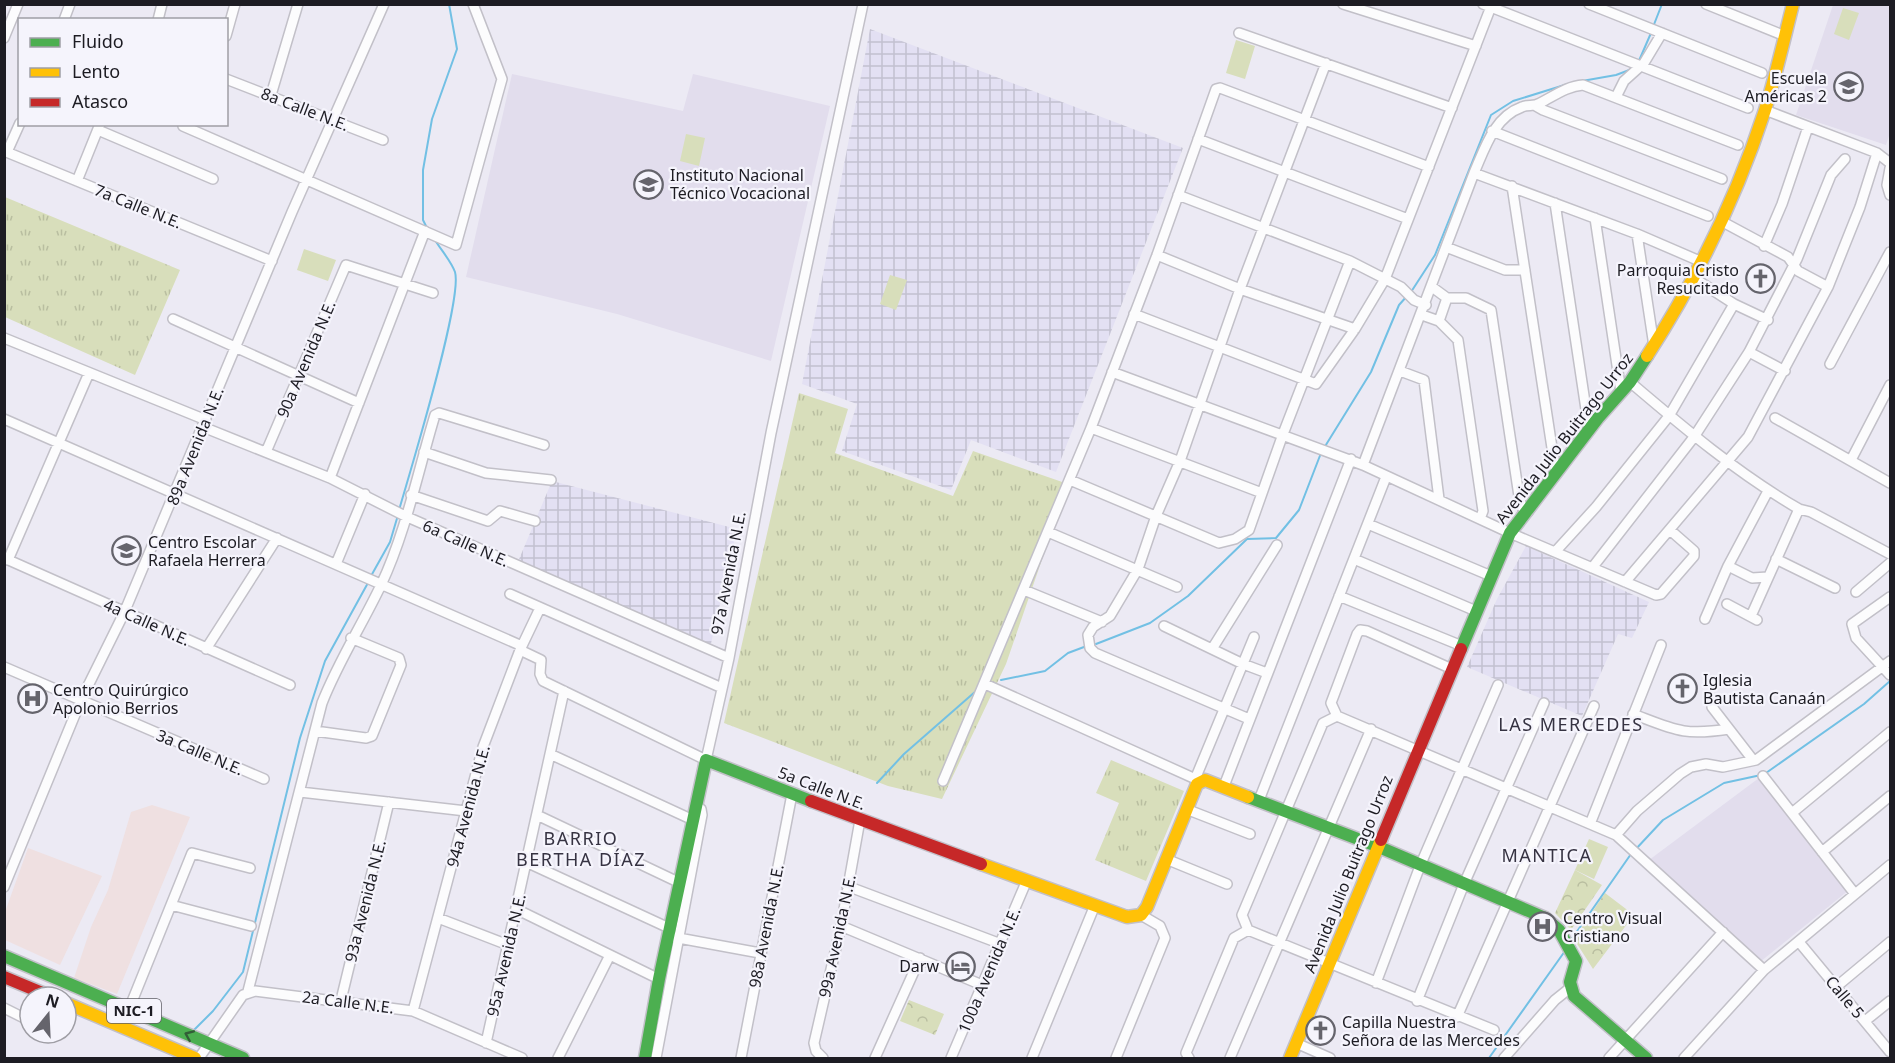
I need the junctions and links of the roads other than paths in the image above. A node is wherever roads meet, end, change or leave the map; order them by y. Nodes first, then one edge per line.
1 (18, 4) edge
2 (235, 4) edge
3 (298, 4) edge
4 (384, 4) edge
5 (473, 4) edge
6 (863, 4) edge
7 (1343, 4) edge
8 (1589, 4) edge
9 (1706, 4) edge
10 (1793, 4) edge
11 (1489, 6) edge
12 (228, 29) edge
13 (1654, 31) junction
14 (1239, 33) dead end
15 (1779, 33) junction
16 (4, 38) edge
17 (1476, 46) junction
18 (1326, 63) junction
19 (1636, 65) junction
20 (1762, 73) dead end
21 (228, 80) edge
22 (271, 95) junction
23 (1616, 97) junction
24 (1536, 106) junction
25 (1452, 108) junction
26 (1748, 108) dead end
27 (1765, 110) junction
28 (335, 120) junction
29 (1305, 120) junction
30 (19, 126) edge
31 (183, 126) edge
32 (99, 127) edge
33 (1809, 127) junction
34 (1492, 131) junction
35 (1198, 139) junction
36 (383, 140) dead end
37 (1738, 146) dead end
38 (6, 152) edge
39 (1877, 153) junction
40 (1845, 159) dead end
41 (1890, 163) edge
42 (1429, 167) junction
43 (1890, 168) edge
44 (1284, 172) junction
45 (1474, 173) junction
46 (1722, 178) dead end
47 (213, 179) dead end
48 (307, 180) junction
49 (77, 181) junction
50 (1512, 186) junction
51 (1178, 195) junction
52 (1890, 195) edge
53 (1555, 202) junction
54 (1708, 216) dead end
55 (1595, 218) junction
56 (1408, 219) junction
57 (1721, 221) junction
58 (1263, 230) junction
59 (425, 231) junction
60 (1637, 234) junction
61 (1764, 246) junction
62 (1446, 247) junction
63 (1890, 252) edge
64 (1157, 255) junction
65 (272, 261) junction
66 (1350, 261) junction
67 (1702, 262) junction
68 (1794, 264) junction
69 (1525, 270) junction
70 (1694, 278) junction
71 (1385, 279) junction
72 (406, 283) junction
73 (1432, 287) junction
74 (1828, 287) junction
75 (1240, 289) junction
76 (433, 293) dead end
77 (1447, 298) junction
78 (1734, 304) junction
79 (1426, 305) junction
80 (1134, 314) junction
81 (1422, 315) junction
82 (174, 319) dead end
83 (1329, 319) junction
84 (1768, 320) junction
85 (1439, 321) junction
86 (1355, 328) junction
87 (4, 338) edge
88 (1654, 346) junction
89 (1221, 347) junction
90 (236, 349) junction
91 (1749, 352) junction
92 (1830, 364) dead end
93 (1400, 371) junction
94 (1785, 371) junction
95 (1112, 372) junction
96 (89, 373) junction
97 (299, 377) junction
98 (1305, 380) junction
99 (1890, 385) edge
100 (1626, 387) junction
101 (359, 403) junction
102 (1200, 404) junction
103 (1669, 416) junction
104 (1775, 418) dead end
105 (4, 419) edge
106 (205, 424) junction
107 (1091, 428) junction
108 (1589, 429) junction
109 (1283, 434) junction
110 (1694, 437) junction
111 (57, 443) junction
112 (544, 445) dead end
113 (266, 452) junction
114 (424, 452) junction
115 (1350, 459) junction
116 (1851, 460) junction
117 (1180, 461) junction
118 (1728, 463) junction
119 (1363, 465) junction
120 (1556, 474) junction
121 (1386, 477) junction
122 (330, 478) junction
123 (551, 480) dead end
124 (1070, 480) junction
125 (1890, 483) edge
126 (1768, 491) junction
127 (176, 494) junction
128 (365, 494) junction
129 (1262, 494) junction
130 (411, 495) junction
131 (1439, 499) junction
132 (1799, 508) junction
133 (1528, 512) junction
134 (405, 516) junction
135 (1156, 516) junction
136 (1480, 519) junction
137 (535, 521) dead end
138 (1368, 524) junction
139 (1670, 530) junction
140 (1048, 532) junction
141 (1510, 533) junction
142 (277, 538) junction
143 (1277, 545) dead end
144 (1555, 552) junction
145 (1890, 554) edge
146 (6, 559) edge
147 (1353, 559) junction
148 (1776, 559) junction
149 (1890, 563) edge
150 (336, 564) junction
151 (1728, 566) junction
152 (1138, 568) junction
153 (1592, 568) junction
154 (1491, 576) junction
155 (1768, 578) junction
156 (377, 582) junction
157 (1625, 582) junction
158 (1177, 587) dead end
159 (1835, 588) dead end
160 (1024, 590) junction
161 (1856, 592) dead end
162 (510, 594) dead end
163 (1339, 596) junction
164 (1890, 597) edge
165 (1727, 604) dead end
166 (540, 608) junction
167 (1476, 611) junction
168 (124, 613) junction
169 (1705, 619) dead end
170 (1102, 622) junction
171 (1164, 626) dead end
172 (1254, 637) dead end
173 (351, 638) junction
174 (1661, 645) dead end
175 (1462, 646) junction
176 (206, 648) junction
177 (521, 648) junction
178 (1212, 649) junction
179 (729, 658) junction
180 (1243, 664) junction
181 (4, 667) edge
182 (1888, 668) edge
183 (1452, 669) junction
184 (1268, 673) junction
185 (985, 684) junction
186 (290, 685) dead end
187 (1498, 685) dead end
188 (722, 688) junction
189 (564, 692) junction
190 (81, 700) junction
191 (1544, 703) dead end
192 (1594, 706) dead end
193 (1712, 707) dead end
194 (1224, 708) junction
195 (1633, 714) junction
196 (1337, 716) junction
197 (1250, 719) junction
198 (1371, 729) junction
199 (1729, 729) junction
200 (315, 731) junction
201 (1890, 732) edge
202 (1417, 748) junction
203 (550, 754) junction
204 (706, 760) junction
205 (1753, 760) junction
206 (1462, 768) junction
207 (1763, 776) dead end
208 (264, 779) dead end
209 (1198, 779) junction
210 (943, 781) dead end
211 (1224, 786) junction
212 (1506, 787) junction
213 (300, 792) junction
214 (792, 794) junction
215 (1890, 795) edge
216 (1259, 800) junction
217 (389, 802) junction
218 (696, 806) junction
219 (1549, 806) junction
220 (1186, 809) junction
221 (1286, 810) junction
222 (466, 812) junction
223 (1792, 813) junction
224 (537, 815) junction
225 (693, 819) junction
226 (860, 820) junction
227 (1590, 824) junction
228 (1329, 828) junction
229 (1250, 834) dead end
230 (1616, 835) junction
231 (1379, 847) junction
232 (1822, 852) junction
233 (1166, 859) junction
234 (526, 862) junction
235 (1890, 865) edge
236 (1420, 866) junction
237 (250, 868) dead end
238 (8, 869) edge
239 (1027, 880) junction
240 (678, 882) junction
241 (1227, 884) dead end
242 (1464, 884) junction
243 (4, 886) edge
244 (847, 886) junction
245 (1855, 894) junction
246 (1505, 903) junction
247 (171, 905) junction
248 (1095, 906) junction
249 (516, 909) junction
250 (1141, 915) junction
251 (438, 918) junction
252 (251, 926) dead end
253 (841, 926) junction
254 (1248, 930) junction
255 (1723, 932) junction
256 (672, 934) junction
257 (1799, 942) junction
258 (1890, 942) edge
259 (1280, 944) junction
260 (508, 945) junction
261 (1001, 945) junction
262 (760, 952) junction
263 (610, 955) junction
264 (4, 956) edge
265 (920, 958) junction
266 (1329, 963) junction
267 (1764, 970) junction
268 (4, 977) edge
269 (659, 978) junction
270 (1376, 983) junction
271 (23, 985) edge
272 (982, 985) junction
273 (1836, 987) junction
274 (1570, 988) junction
275 (248, 991) junction
276 (341, 1000) junction
277 (1417, 1001) junction
278 (1890, 1001) edge
279 (4, 1008) edge
280 (78, 1008) edge
281 (129, 1009) junction
282 (413, 1011) junction
283 (18, 1015) edge
284 (1457, 1017) junction
285 (1865, 1021) junction
286 (1494, 1030) dead end
287 (1626, 1041) junction
288 (486, 1043) junction
289 (1296, 1043) junction
290 (209, 1044) junction
291 (1890, 1052) edge
292 (197, 1059) edge
293 (243, 1059) edge
294 (522, 1059) edge
295 (558, 1059) edge
296 (645, 1059) edge
297 (656, 1059) edge
298 (741, 1059) edge
299 (823, 1059) edge
300 (875, 1059) edge
301 (951, 1059) edge
302 (1032, 1059) edge
303 (1116, 1059) edge
304 (1189, 1059) edge
305 (1230, 1059) edge
306 (1290, 1059) edge
307 (1330, 1059) edge
308 (1504, 1059) edge
309 (1609, 1059) edge
310 (1646, 1059) edge
311 (1684, 1059) edge

1 - 16 street
2 - 12 street
3 - 22 street
4 - 28 street, 89a Avenida N.E.
5 - 59 street
6 - 179 street, 97a Avenida N.E.
7 - 17 street
8 - 13 street
9 - 15 street
10 - 15 main road, Avenida Julio Buitrago Urroz
11 - 17 street
11 - 19 street
13 - 19 street
13 - 20 street
14 - 18 street
15 - 27 main road, Avenida Julio Buitrago Urroz
17 - 25 street
18 - 25 street
18 - 29 street
19 - 23 street
19 - 26 street
21 - 22 street, 8a Calle N.E.
22 - 28 street, 8a Calle N.E.
23 - 24 street
23 - 37 street
24 - 34 street
24 - 46 street
25 - 42 street
27 - 33 street
27 - 57 main road, Avenida Julio Buitrago Urroz
28 - 36 street, 8a Calle N.E.
28 - 48 street, 89a Avenida N.E.
29 - 35 street
29 - 42 street
29 - 44 street
30 - 38 street
31 - 48 street
32 - 47 street
32 - 49 street
33 - 39 street
33 - 61 street
34 - 45 street
34 - 54 street
35 - 44 street
35 - 51 street
38 - 49 street, 7a Calle N.E.
39 - 41 street
39 - 74 street
40 - 68 street
42 - 56 street
43 - 52 street
44 - 56 street
44 - 58 street
45 - 50 street
45 - 62 street
48 - 59 street
48 - 65 street, 89a Avenida N.E.
49 - 65 street, 7a Calle N.E.
50 - 53 street
50 - 69 street
51 - 58 street
51 - 64 street
53 - 55 street
53 - 108 street
55 - 60 street
55 - 100 street
56 - 71 street
57 - 61 street
57 - 67 main road, Avenida Julio Buitrago Urroz
58 - 66 street
58 - 75 street
59 - 72 street
60 - 67 street
60 - 88 street
61 - 68 street
62 - 69 street
62 - 73 street
63 - 92 street
64 - 75 street
64 - 80 street
65 - 90 street, 89a Avenida N.E.
66 - 71 street
66 - 83 street
67 - 70 main road, Avenida Julio Buitrago Urroz
68 - 74 street
68 - 84 street
69 - 120 street
70 - 78 street
70 - 88 main road, Avenida Julio Buitrago Urroz
71 - 79 street
71 - 86 street
72 - 76 street
72 - 97 street, 90a Avenida N.E.
72 - 101 street
73 - 77 street
73 - 79 street
74 - 94 street
75 - 83 street
75 - 89 street
77 - 85 street
77 - 133 street
78 - 84 street
78 - 103 street
79 - 81 street
80 - 89 street
80 - 95 street
81 - 85 street
81 - 93 street
82 - 90 street
83 - 86 street
83 - 98 street
84 - 91 street
85 - 136 street
86 - 98 street
87 - 96 street, 6a Calle N.E.
88 - 100 main road, Avenida Julio Buitrago Urroz
89 - 98 street
89 - 102 street
90 - 97 street
90 - 106 street, 89a Avenida N.E.
91 - 94 street
91 - 110 street
93 - 119 street
93 - 131 street
94 - 118 street
95 - 102 street
95 - 107 street
96 - 106 street, 6a Calle N.E.
96 - 111 street
97 - 101 street
97 - 113 street, 90a Avenida N.E.
98 - 109 street
99 - 116 street
100 - 103 street
100 - 108 main road, Avenida Julio Buitrago Urroz
101 - 122 street
102 - 109 street
102 - 117 street
103 - 110 street
103 - 144 street
104 - 116 street
105 - 111 street
106 - 113 street, 6a Calle N.E.
106 - 127 street, 89a Avenida N.E.
107 - 117 street
107 - 124 street
108 - 120 main road, Avenida Julio Buitrago Urroz
109 - 115 street
109 - 129 street
110 - 118 street
110 - 153 street
111 - 127 street
111 - 146 street
112 - 114 street
113 - 122 street, 6a Calle N.E.
114 - 123 street
114 - 130 street
115 - 119 street
115 - 184 street
116 - 125 street
117 - 129 street
117 - 135 street
118 - 126 street
118 - 139 street
119 - 121 street
120 - 133 main road, Avenida Julio Buitrago Urroz
121 - 131 street
121 - 138 street
122 - 128 street, 6a Calle N.E.
124 - 135 street
124 - 140 street
126 - 132 street
126 - 151 street
127 - 142 street
127 - 168 street, 89a Avenida N.E.
128 - 134 street, 6a Calle N.E.
128 - 150 street
129 - 135 street
130 - 134 street
130 - 137 street
131 - 136 street
132 - 145 street
132 - 148 street
133 - 141 main road, Avenida Julio Buitrago Urroz
134 - 156 street
134 - 179 street, 6a Calle N.E.
135 - 152 street
136 - 141 street
138 - 147 street
138 - 154 street
139 - 157 street
139 - 157 street
140 - 152 street
140 - 160 street
141 - 144 street
141 - 154 main road, Avenida Julio Buitrago Urroz
142 - 150 street
142 - 176 street
143 - 178 street
144 - 153 street
146 - 168 street, 4a Calle N.E.
147 - 163 street
147 - 167 street
148 - 155 street
148 - 159 street
149 - 161 street
150 - 156 street
151 - 155 street
151 - 169 street
152 - 158 street
152 - 170 street
153 - 157 street
154 - 167 main road, Avenida Julio Buitrago Urroz
155 - 165 street
156 - 173 street
156 - 177 street
160 - 170 street
160 - 185 street
162 - 166 street
163 - 175 street
163 - 216 street
164 - 182 street
166 - 177 street, 94a Avenida N.E.
166 - 188 street
167 - 175 main road, Avenida Julio Buitrago Urroz
168 - 176 street, 4a Calle N.E.
168 - 190 street, 89a Avenida N.E.
170 - 194 street
171 - 178 street
172 - 180 street
173 - 200 street
173 - 200 street
174 - 195 street
175 - 183 main road, Avenida Julio Buitrago Urroz
176 - 186 street, 4a Calle N.E.
177 - 189 street, 5a Calle N.E.
177 - 222 street, 94a Avenida N.E.
178 - 180 street
179 - 188 street, 97a Avenida N.E.
180 - 184 street
180 - 194 street
181 - 190 street, 3a Calle N.E.
182 - 205 street
183 - 196 street
183 - 202 main road, Avenida Julio Buitrago Urroz
184 - 197 street
185 - 209 street
185 - 210 street
187 - 206 street
188 - 204 street, 97a Avenida N.E.
189 - 203 street, 95a Avenida N.E.
189 - 204 street, 5a Calle N.E.
190 - 208 street, 3a Calle N.E.
190 - 238 street, 89a Avenida N.E.
191 - 212 street
192 - 219 street
193 - 199 street
194 - 197 street
194 - 209 street
195 - 199 street
195 - 227 street
196 - 198 street
196 - 221 street
197 - 211 street
198 - 202 street
198 - 228 street
199 - 205 street
200 - 213 street
201 - 223 street
202 - 206 street
202 - 231 main road, Avenida Julio Buitrago Urroz
203 - 224 street, 95a Avenida N.E.
203 - 225 street
204 - 214 main road, 5a Calle N.E.
204 - 218 main road, 97a Avenida N.E.
205 - 230 street
206 - 212 street
206 - 236 street
207 - 223 street
209 - 211 main road
209 - 220 main road
211 - 216 main road
212 - 219 street
212 - 242 street
213 - 217 street
213 - 275 street
214 - 226 main road, 5a Calle N.E.
214 - 262 street, 98a Avenida N.E.
215 - 232 street
216 - 221 main road
217 - 222 street
217 - 276 street, 93a Avenida N.E.
218 - 225 main road, 97a Avenida N.E.
218 - 256 street
219 - 227 street
219 - 246 street
220 - 229 street
220 - 233 main road
221 - 228 main road
221 - 254 street
222 - 251 street, 94a Avenida N.E.
223 - 232 street
224 - 234 street, 95a Avenida N.E.
224 - 240 street
225 - 240 main road, 97a Avenida N.E.
226 - 239 main road, 5a Calle N.E.
226 - 244 street, 99a Avenida N.E.
227 - 230 street
228 - 231 main road
228 - 259 street
230 - 255 street
231 - 236 main road
231 - 266 main road, Avenida Julio Buitrago Urroz
232 - 245 street
233 - 241 street
233 - 250 main road
234 - 249 street, 95a Avenida N.E.
234 - 256 street
235 - 245 street
236 - 242 main road
236 - 270 street
237 - 247 street
238 - 243 street, 89a Avenida N.E.
239 - 248 main road, 5a Calle N.E.
239 - 261 street, 100a Avenida N.E.
240 - 256 main road, 97a Avenida N.E.
242 - 246 main road
242 - 277 street
244 - 253 street, 99a Avenida N.E.
244 - 261 street
245 - 257 street
246 - 274 main road
246 - 284 street
247 - 252 street
247 - 281 street
248 - 250 main road, 5a Calle N.E.
248 - 302 street
249 - 260 street, 95a Avenida N.E.
249 - 263 street
250 - 303 street
251 - 260 street
251 - 282 street, 94a Avenida N.E.
253 - 265 street
253 - 299 street, 99a Avenida N.E.
254 - 259 street
254 - 304 street
255 - 267 street
255 - 287 street
256 - 262 street
256 - 269 main road, 97a Avenida N.E.
256 - 297 street
257 - 267 street
257 - 273 street, Calle 5
258 - 273 street
259 - 266 street
259 - 305 street
260 - 288 street, 95a Avenida N.E.
261 - 272 street, 100a Avenida N.E.
262 - 298 street, 98a Avenida N.E.
263 - 269 street
263 - 295 street
264 - 281 main road, NIC-1
265 - 272 street
265 - 300 street
266 - 270 street
266 - 289 main road, Avenida Julio Buitrago Urroz
267 - 311 street
268 - 271 main road
269 - 296 main road, 97a Avenida N.E.
270 - 277 street
272 - 301 street, 100a Avenida N.E.
273 - 285 street, Calle 5
274 - 287 main road
274 - 308 street
275 - 276 street, 2a Calle N.E.
275 - 290 street
276 - 282 street, 2a Calle N.E.
277 - 284 street
278 - 285 street
279 - 283 street
280 - 292 main road, NIC-1
290 -> 281 main road, NIC-1
282 - 288 street, 2a Calle N.E.
284 - 286 street
285 - 291 street, Calle 5
287 - 309 street
287 - 310 main road
288 - 294 street, 2a Calle N.E.
289 - 306 main road, Avenida Julio Buitrago Urroz
289 - 307 street
290 - 292 street
290 - 293 main road, NIC-1

